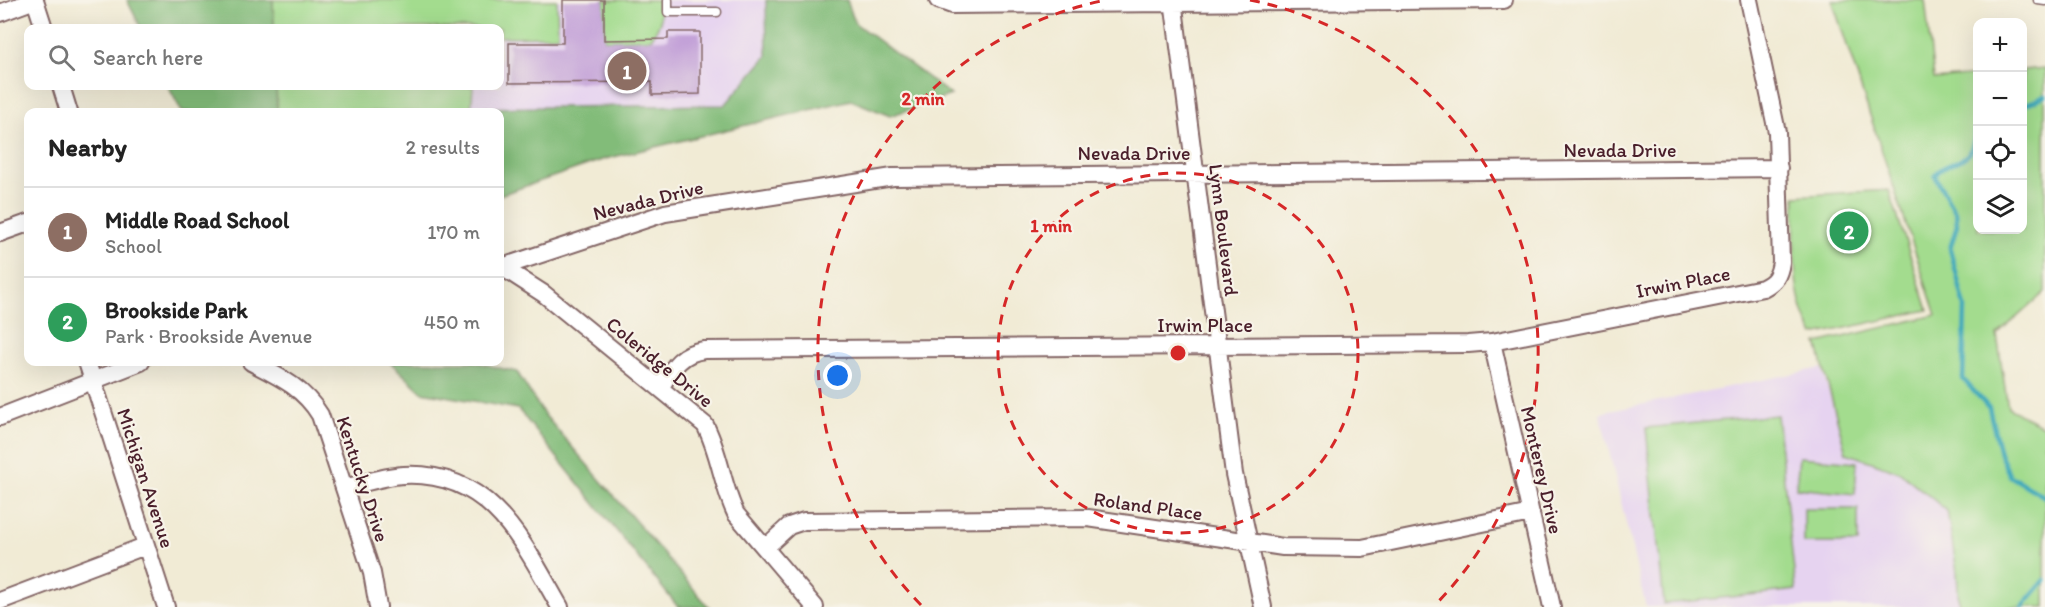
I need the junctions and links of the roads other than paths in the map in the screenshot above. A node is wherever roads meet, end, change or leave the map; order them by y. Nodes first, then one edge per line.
1 (35, 0) edge
2 (668, 0) edge
3 (938, 0) edge
4 (1504, 0) edge
5 (1749, 0) edge
6 (2038, 0) edge
7 (1174, 1) edge
8 (2045, 1) edge
9 (717, 12) dead end
10 (0, 13) edge
11 (43, 24) edge
12 (62, 90) edge
13 (68, 108) edge
14 (1779, 168) junction
15 (1196, 174) junction
16 (24, 225) edge
17 (0, 234) edge
18 (504, 266) edge
19 (504, 268) edge
20 (1492, 342) junction
21 (1218, 346) junction
22 (88, 366) edge
23 (130, 366) edge
24 (259, 366) edge
25 (93, 380) junction
26 (660, 388) junction
27 (0, 417) edge
28 (345, 488) junction
29 (1531, 513) junction
30 (1248, 542) junction
31 (145, 546) junction
32 (765, 548) junction
33 (0, 601) edge
34 (166, 607) edge
35 (378, 607) edge
36 (560, 607) edge
37 (815, 607) edge
38 (1263, 607) edge
39 (1552, 607) edge

1 - 10 street
1 - 11 street
2 - 9 lane
3 - 7 street
4 - 7 street
5 - 14 street
6 - 8 lane
7 - 15 street, Lynn Boulevard
12 - 13 street
14 - 15 street, Nevada Drive
14 - 20 street, Irwin Place
15 - 18 street, Nevada Drive
15 - 21 street, Lynn Boulevard
16 - 17 street
19 - 26 street, Coleridge Drive
20 - 21 street, Irwin Place
20 - 29 street, Monterey Drive
21 - 26 street, Irwin Place
21 - 30 street, Lynn Boulevard
22 - 25 street, Michigan Avenue
23 - 25 street
24 - 28 street, Kentucky Drive
25 - 27 street
25 - 31 street, Michigan Avenue
26 - 32 street, Coleridge Drive
28 - 35 street, Kentucky Drive
28 - 36 street
29 - 30 street, Roland Place
29 - 39 street, Monterey Drive
30 - 32 street, Roland Place
30 - 38 street, Lynn Boulevard
31 - 33 street
31 - 34 street, Michigan Avenue
32 - 37 street, Coleridge Drive

